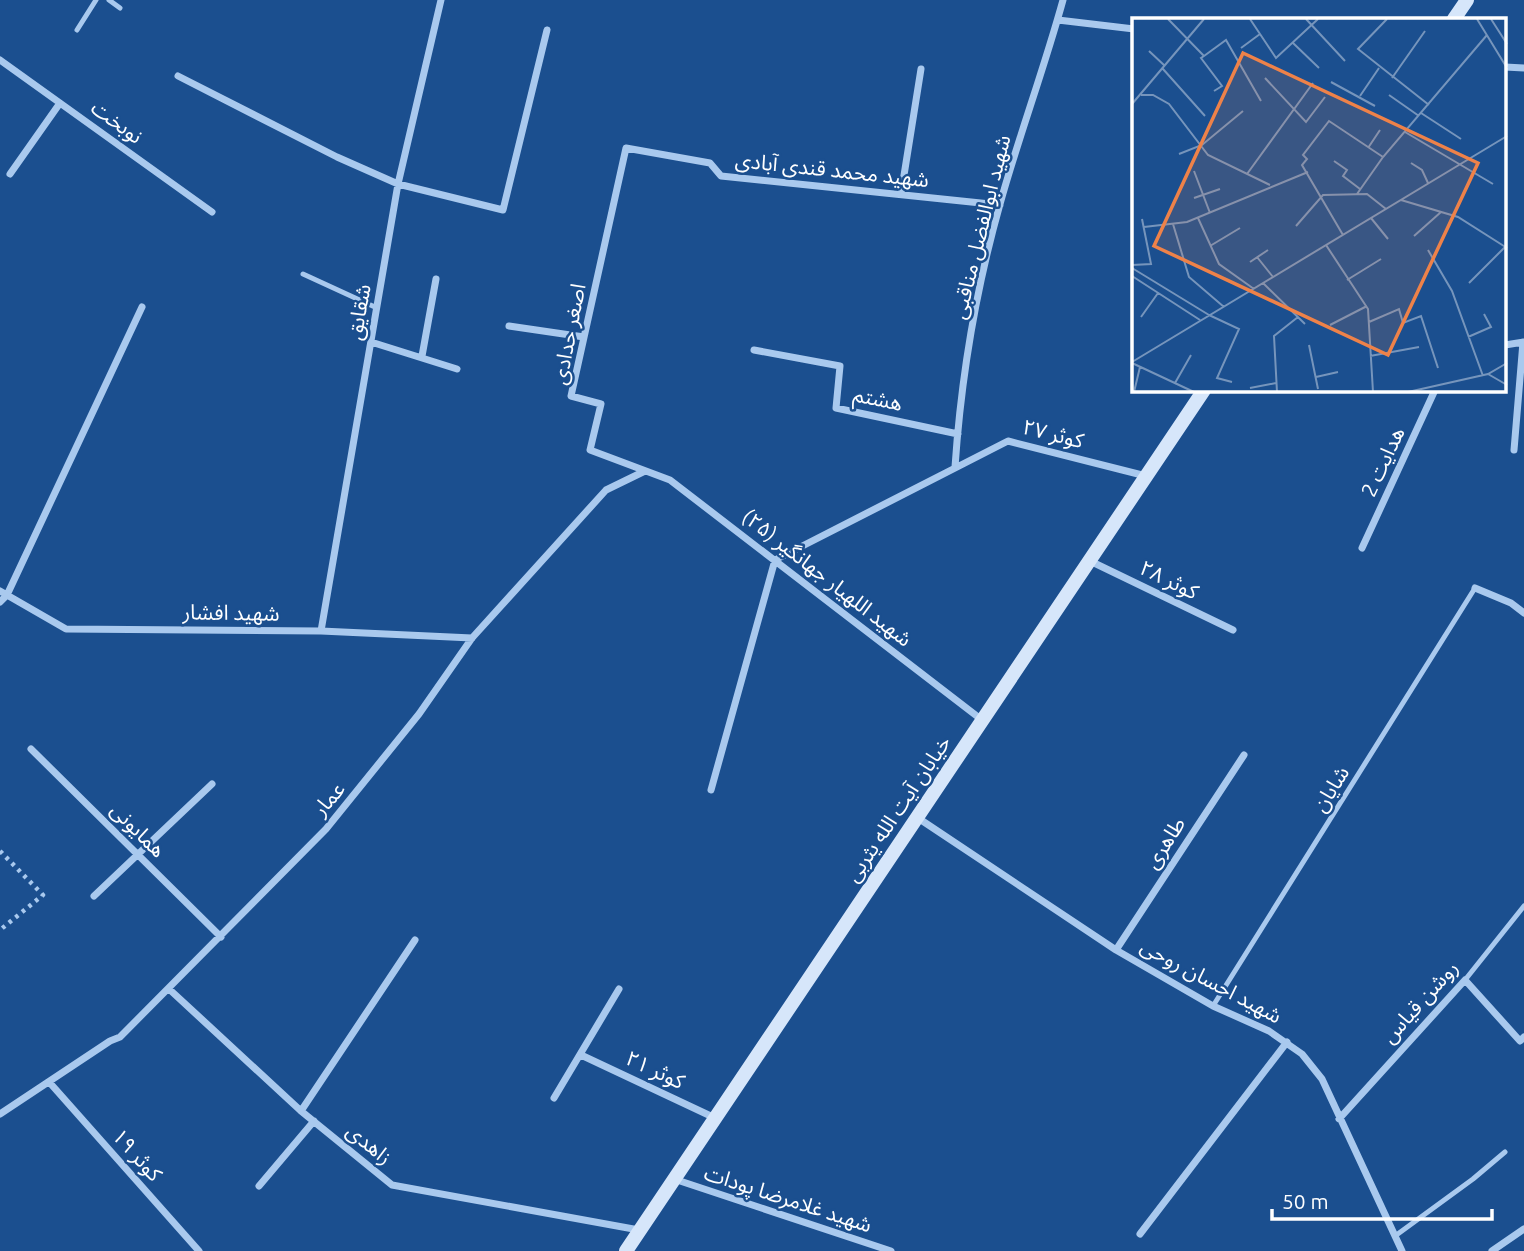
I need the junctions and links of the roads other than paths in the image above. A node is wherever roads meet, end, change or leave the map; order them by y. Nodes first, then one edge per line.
1 (96, 0) edge
2 (108, 0) edge
3 (441, 0) edge
4 (1063, 0) edge
5 (1467, 0) edge
6 (120, 8) dead end
7 (1455, 18) edge
8 (1058, 20) junction
9 (1132, 29) edge
10 (77, 30) dead end
11 (547, 30) dead end
12 (0, 60) edge
13 (1506, 67) edge
14 (1524, 68) edge
15 (921, 69) dead end
16 (178, 76) dead end
17 (60, 103) junction
18 (626, 148) joint
19 (10, 174) dead end
20 (398, 184) junction
21 (901, 194) junction
22 (1000, 205) junction
23 (212, 212) dead end
24 (303, 274) dead end
25 (436, 279) dead end
26 (142, 307) dead end
27 (377, 308) junction
28 (509, 326) dead end
29 (584, 337) junction
30 (371, 342) junction
31 (1523, 342) edge
32 (754, 350) dead end
33 (422, 356) junction
34 (457, 369) dead end
35 (1205, 392) edge
36 (1434, 392) edge
37 (958, 434) junction
38 (1514, 450) dead end
39 (956, 467) junction
40 (646, 471) junction
41 (1146, 476) junction
42 (1362, 548) dead end
43 (775, 560) junction
44 (1090, 561) junction
45 (1475, 589) joint
46 (3, 593) edge
47 (0, 602) edge
48 (1524, 613) edge
49 (1233, 630) dead end
50 (321, 631) junction
51 (472, 638) junction
52 (982, 720) junction
53 (30, 748) dead end
54 (1244, 755) dead end
55 (212, 784) dead end
56 (711, 790) dead end
57 (917, 817) junction
58 (137, 853) junction
59 (94, 896) dead end
60 (1524, 906) edge
61 (221, 937) junction
62 (415, 940) dead end
63 (1116, 950) junction
64 (1465, 980) junction
65 (169, 989) junction
66 (619, 989) dead end
67 (1213, 1006) junction
68 (1524, 1037) edge
69 (1287, 1042) junction
70 (581, 1055) junction
71 (50, 1083) junction
72 (554, 1098) dead end
73 (301, 1111) junction
74 (0, 1114) edge
75 (715, 1118) junction
76 (1339, 1119) junction
77 (314, 1121) junction
78 (1505, 1152) dead end
79 (674, 1179) junction
80 (259, 1186) dead end
81 (1524, 1229) edge
82 (640, 1230) junction
83 (1140, 1234) dead end
84 (1395, 1236) junction
85 (199, 1251) edge
86 (625, 1251) edge
87 (891, 1251) edge
88 (1402, 1251) edge
89 (1492, 1251) edge

1 - 10 lane
2 - 6 lane
3 - 20 street, شقایق
4 - 8 street, شهید ابوالفضل مناقبی
5 - 7 main road
8 - 9 street
8 - 22 street, شهید ابوالفضل مناقبی
11 - 20 street
12 - 17 street, نوبخت
13 - 14 street
15 - 21 street
16 - 20 street
17 - 19 street
17 - 23 street, نوبخت
18 - 21 street, شهید محمد قندی آبادی
18 - 29 street, اصغر حدادی
20 - 27 street, شقایق
21 - 22 street, شهید محمد قندی آبادی
22 - 37 street, شهید ابوالفضل مناقبی
24 - 27 lane
25 - 33 street
26 - 46 street
27 - 30 street, شقایق
28 - 29 street
29 - 40 street, اصغر حدادی
30 - 33 street
30 - 50 street, شقایق
31 - 38 street
32 - 37 street, هشتم
33 - 34 street
35 - 41 main road, خیابان آیت الله یثربی
36 - 42 street, هدایت 2
37 - 39 street, شهید ابوالفضل مناقبی
39 - 41 street, کوثر ۲۷
39 - 43 street, کوثر ۲۷
40 - 43 street, شهید اللهیار جهانگیر (۲۵)
40 - 51 street, عمار
41 - 44 main road, خیابان آیت الله یثربی
43 - 52 street, شهید اللهیار جهانگیر (۲۵)
43 - 56 street
44 - 49 street, کوثر ۲۸
44 - 52 main road, خیابان آیت الله یثربی
45 - 48 street
45 - 67 lane, شایان
46 - 47 street
46 - 50 street, شهید افشار
50 - 51 street, شهید افشار
51 - 61 street, عمار
52 - 57 main road, خیابان آیت الله یثربی
53 - 58 street, همایونی
54 - 63 street, طاهری
55 - 58 street
57 - 63 street, شهید احسان روحی
57 - 75 main road, خیابان آیت الله یثربی
58 - 59 street
58 - 61 street, همایونی
60 - 64 lane, روشن قیاس
61 - 65 street, عمار
62 - 73 street
63 - 67 street, شهید احسان روحی
64 - 68 street
64 - 76 street, روشن قیاس
65 - 71 street, عمار
65 - 73 street, زاهدی
66 - 70 street
67 - 69 street, شهید احسان روحی
69 - 76 street, شهید احسان روحی
69 - 83 street
70 - 72 street
70 - 75 street, کوثر ۲۱
71 - 74 street, عمار
71 - 85 street, کوثر ۱۹
73 - 77 street, زاهدی
75 - 79 main road, خیابان آیت الله یثربی
76 - 84 street, شهید احسان روحی
77 - 80 street
77 - 82 street, زاهدی
78 - 84 lane
79 - 82 main road, خیابان آیت الله یثربی
79 - 87 street, شهید غلامرضا پودات
81 - 89 street
82 - 86 main road, خیابان آیت الله یثربی
84 - 88 street, شهید احسان روحی

